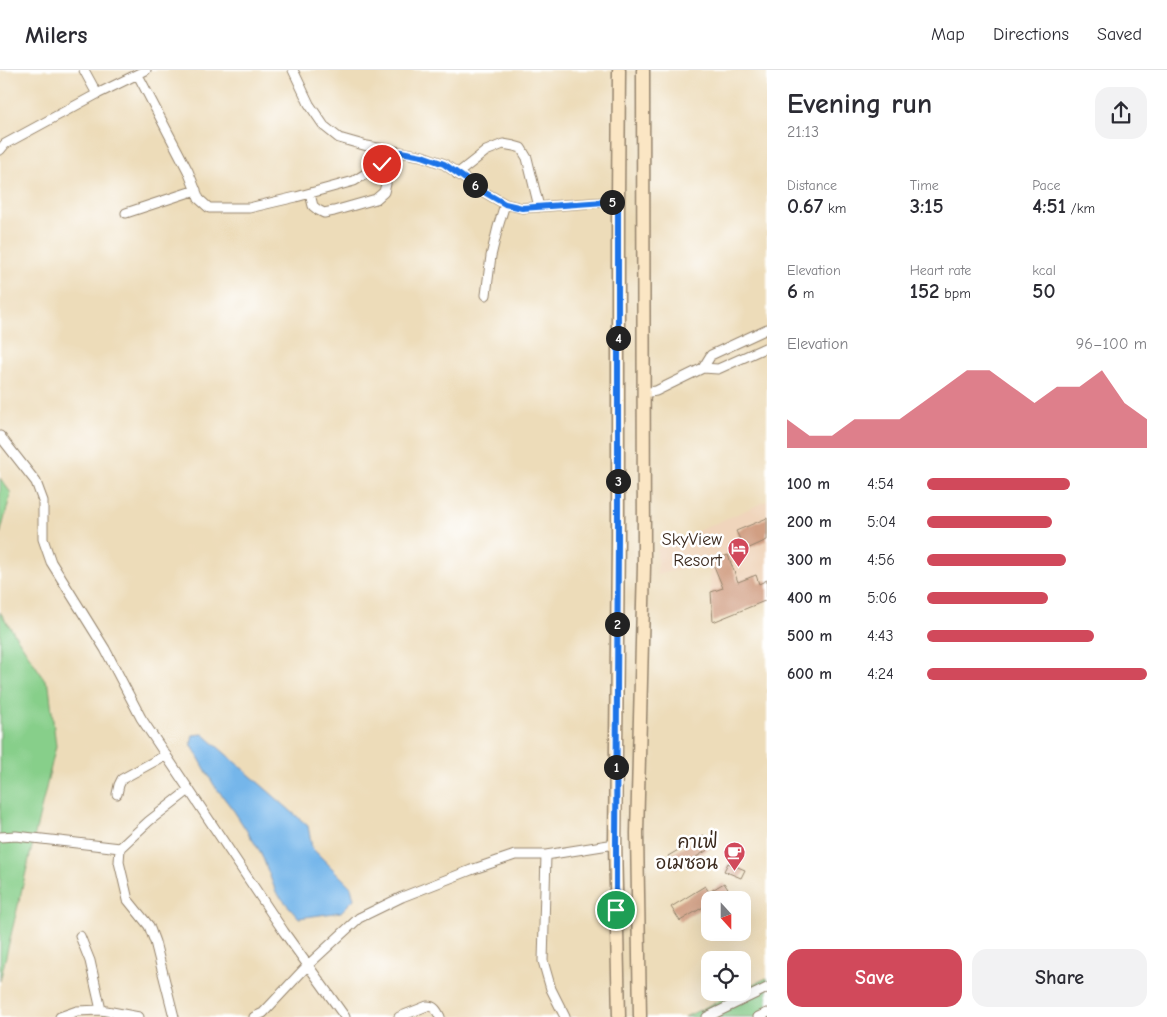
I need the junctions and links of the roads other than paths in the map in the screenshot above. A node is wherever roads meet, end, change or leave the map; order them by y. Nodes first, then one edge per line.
1 (84, 70) edge
2 (293, 70) edge
3 (619, 70) edge
4 (643, 70) edge
5 (142, 72) edge
6 (97, 94) junction
7 (2, 143) edge
8 (401, 152) junction
9 (382, 164) junction
10 (457, 174) junction
11 (196, 190) junction
12 (310, 194) junction
13 (618, 201) junction
14 (505, 204) junction
15 (539, 207) junction
16 (126, 213) dead end
17 (486, 295) dead end
18 (767, 329) edge
19 (767, 347) edge
20 (703, 368) junction
21 (643, 393) junction
22 (0, 436) edge
23 (166, 755) junction
24 (189, 790) junction
25 (117, 794) dead end
26 (0, 837) edge
27 (616, 844) junction
28 (120, 848) junction
29 (546, 855) junction
30 (80, 936) dead end
31 (308, 965) junction
32 (767, 988) edge
33 (101, 1010) junction
34 (767, 1013) edge
35 (60, 1017) edge
36 (139, 1017) edge
37 (174, 1017) edge
38 (254, 1017) edge
39 (345, 1017) edge
40 (399, 1017) edge
41 (440, 1017) edge
42 (565, 1017) edge
43 (619, 1017) edge
44 (640, 1017) edge
45 (707, 1017) edge
46 (758, 1017) edge

1 - 6 street
2 - 8 street
3 - 13 main road
4 - 21 main road
5 - 6 street
5 - 11 street
6 - 7 street
8 - 9 street
8 - 10 street
9 - 12 street
9 - 12 street
10 - 14 street
10 - 15 street
11 - 12 street
11 - 16 street
13 - 15 street
13 - 27 main road
14 - 15 street
14 - 17 street
18 - 20 street
19 - 20 street
20 - 21 street
21 - 44 main road
22 - 23 street
23 - 24 street
23 - 25 street
24 - 28 street
24 - 31 street
26 - 28 street
27 - 29 street
27 - 43 main road
28 - 37 street
29 - 31 street
29 - 42 street
30 - 33 street
31 - 38 street
31 - 39 street
32 - 45 street
33 - 35 street
33 - 36 street
34 - 46 street
40 - 41 street

